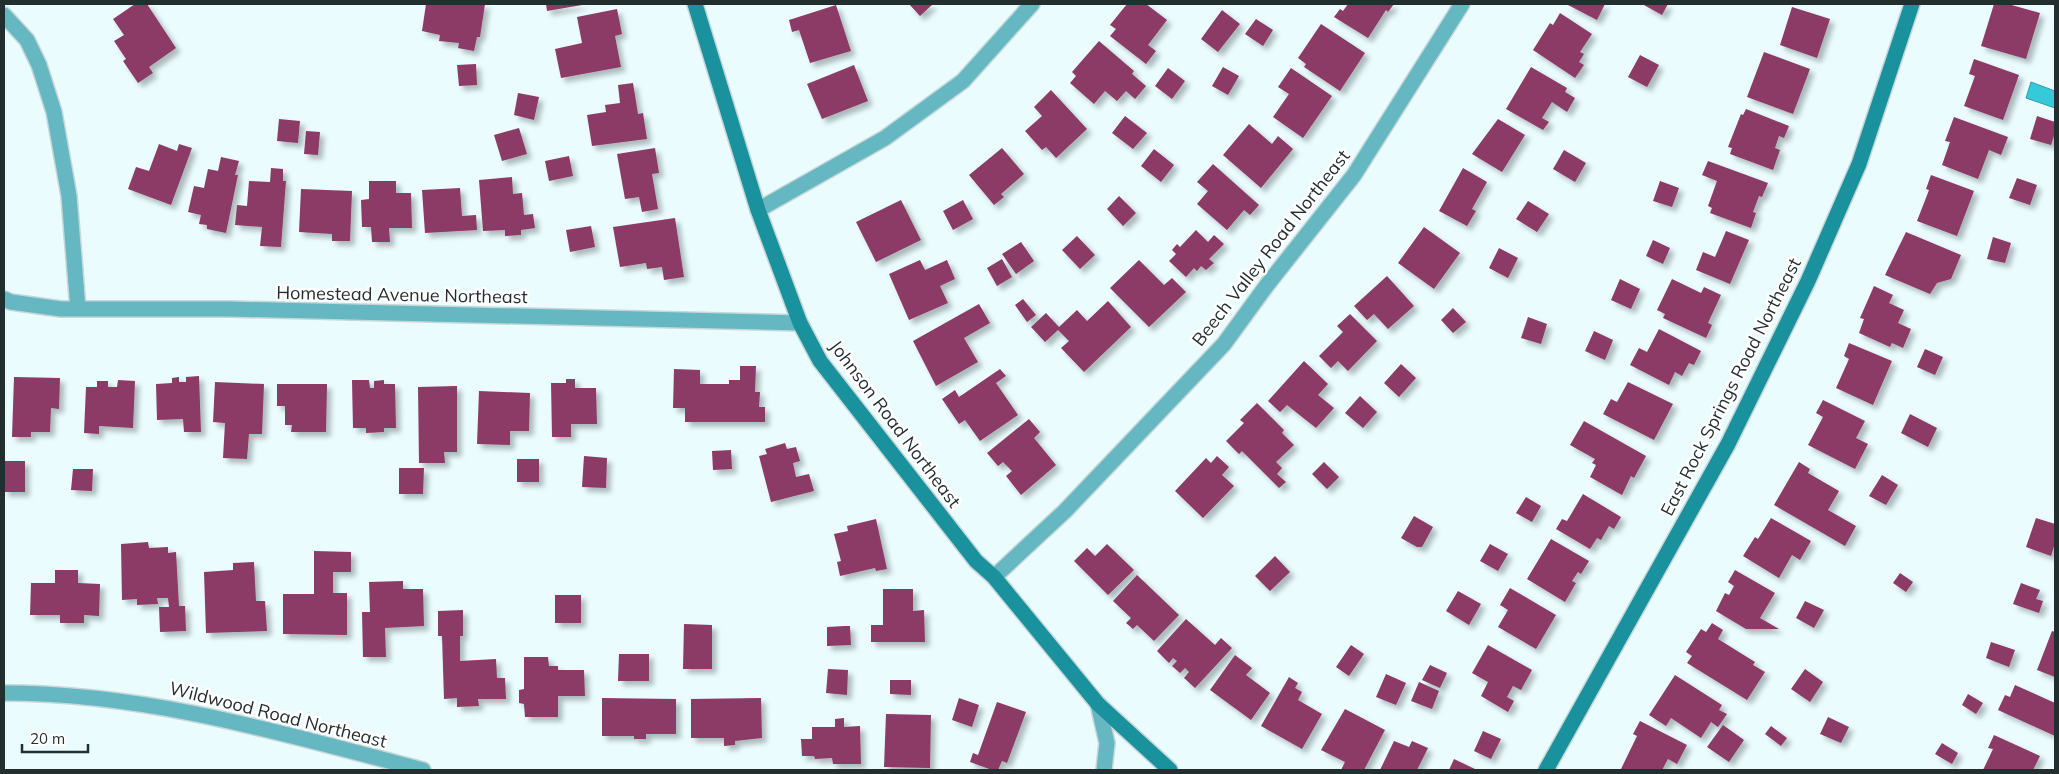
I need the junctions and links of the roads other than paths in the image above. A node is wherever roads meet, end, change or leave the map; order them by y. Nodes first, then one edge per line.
1 (695, 4) edge
2 (1032, 4) edge
3 (1462, 4) edge
4 (1912, 4) edge
5 (4, 15) edge
6 (758, 210) junction
7 (4, 300) edge
8 (78, 309) junction
9 (800, 323) junction
10 (994, 577) junction
11 (4, 693) edge
12 (1098, 704) junction
13 (424, 770) edge
14 (1104, 770) edge
15 (1170, 770) edge
16 (1546, 770) edge

1 - 6 street, Johnson Road Northeast
2 - 6 street
3 - 10 street, Beech Valley Road Northeast
4 - 16 street, East Rock Springs Road Northeast
5 - 8 street
6 - 9 street, Johnson Road Northeast
7 - 8 street, Homestead Avenue Northeast
8 - 9 street, Homestead Avenue Northeast
9 - 10 street, Johnson Road Northeast
10 - 12 street, Johnson Road Northeast
11 - 13 street, Wildwood Road Northeast
12 - 14 street
12 - 15 street, Johnson Road Northeast

